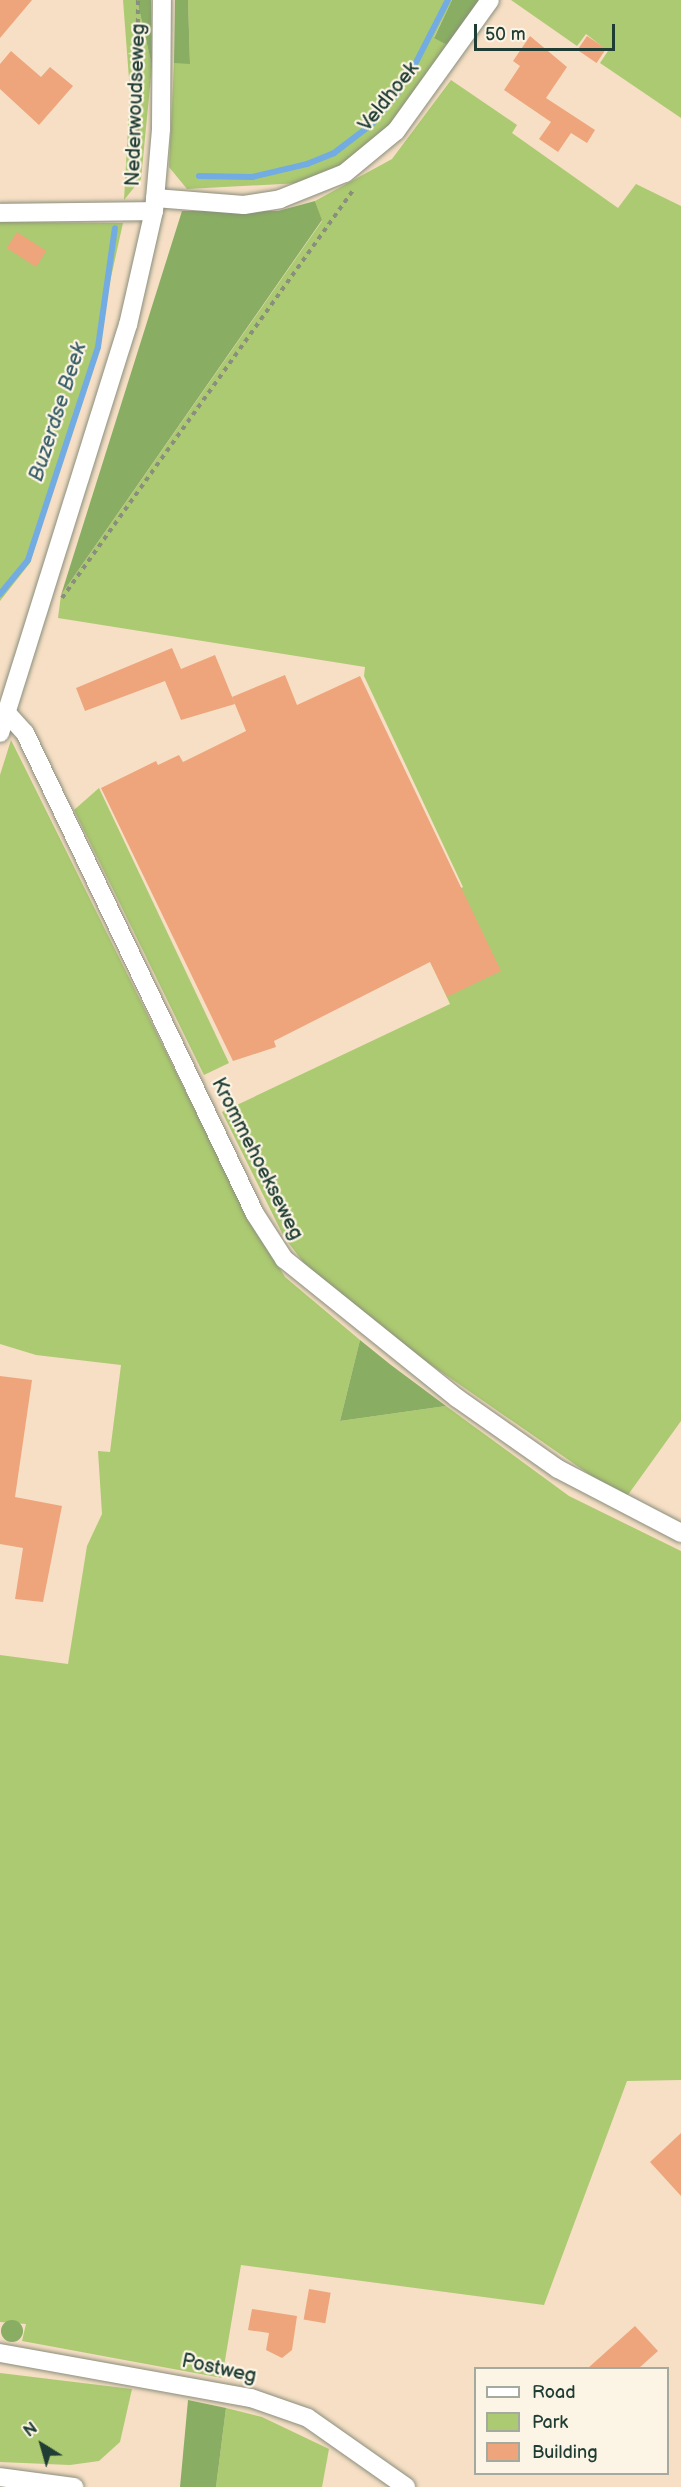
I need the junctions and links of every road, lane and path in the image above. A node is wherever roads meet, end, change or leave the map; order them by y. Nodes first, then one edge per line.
1 (138, 0) edge
2 (162, 0) edge
3 (490, 0) edge
4 (362, 179) dead end
5 (154, 204) junction
6 (0, 213) edge
7 (53, 608) dead end
8 (6, 712) junction
9 (0, 733) edge
10 (681, 1533) edge
11 (0, 2353) edge
12 (0, 2477) edge
13 (74, 2487) edge
14 (406, 2487) edge

1 - 5 path
2 - 5 street, Nederwoudseweg
3 - 5 street, Veldhoek
4 - 7 path
5 - 6 street, Nederwoudseweg
5 - 8 street, Nederwoudseweg
8 - 9 street, Nederwoudseweg
8 - 10 street, Krommehoekseweg
11 - 14 street, Postweg
12 - 13 street

